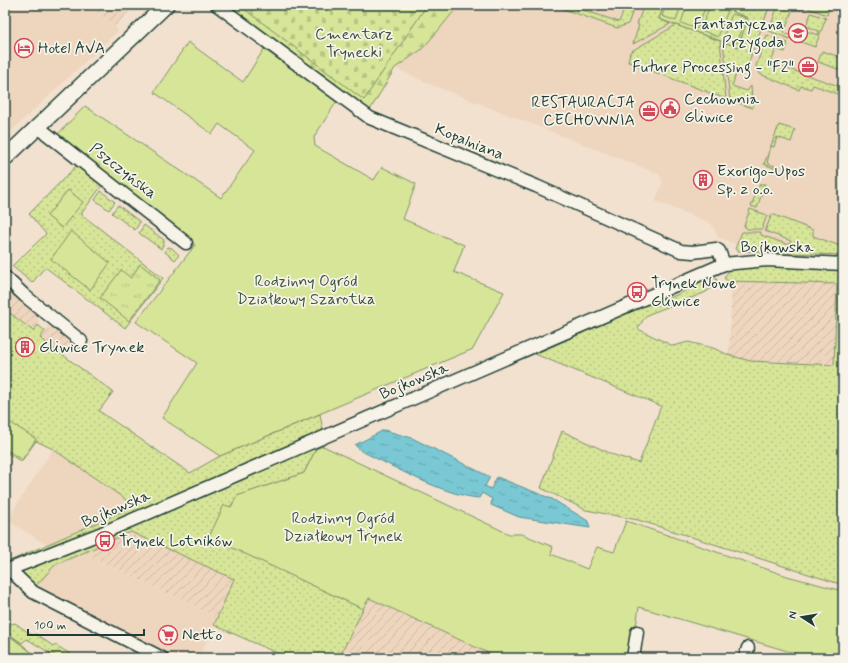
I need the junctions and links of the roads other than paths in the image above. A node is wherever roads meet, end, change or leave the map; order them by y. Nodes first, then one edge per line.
1 (166, 5) edge
2 (217, 5) edge
3 (38, 127) junction
4 (5, 158) edge
5 (186, 244) dead end
6 (724, 264) junction
7 (843, 264) edge
8 (5, 277) edge
9 (81, 341) dead end
10 (7, 570) edge
11 (636, 632) dead end
12 (162, 658) edge
13 (633, 658) edge

1 - 3 main road
2 - 6 street, Kopalniana
3 - 4 main road
3 - 5 street, Pszczyńska
6 - 7 street, Bojkowska
6 - 10 street, Bojkowska
8 - 9 street
10 - 12 street
11 - 13 street

